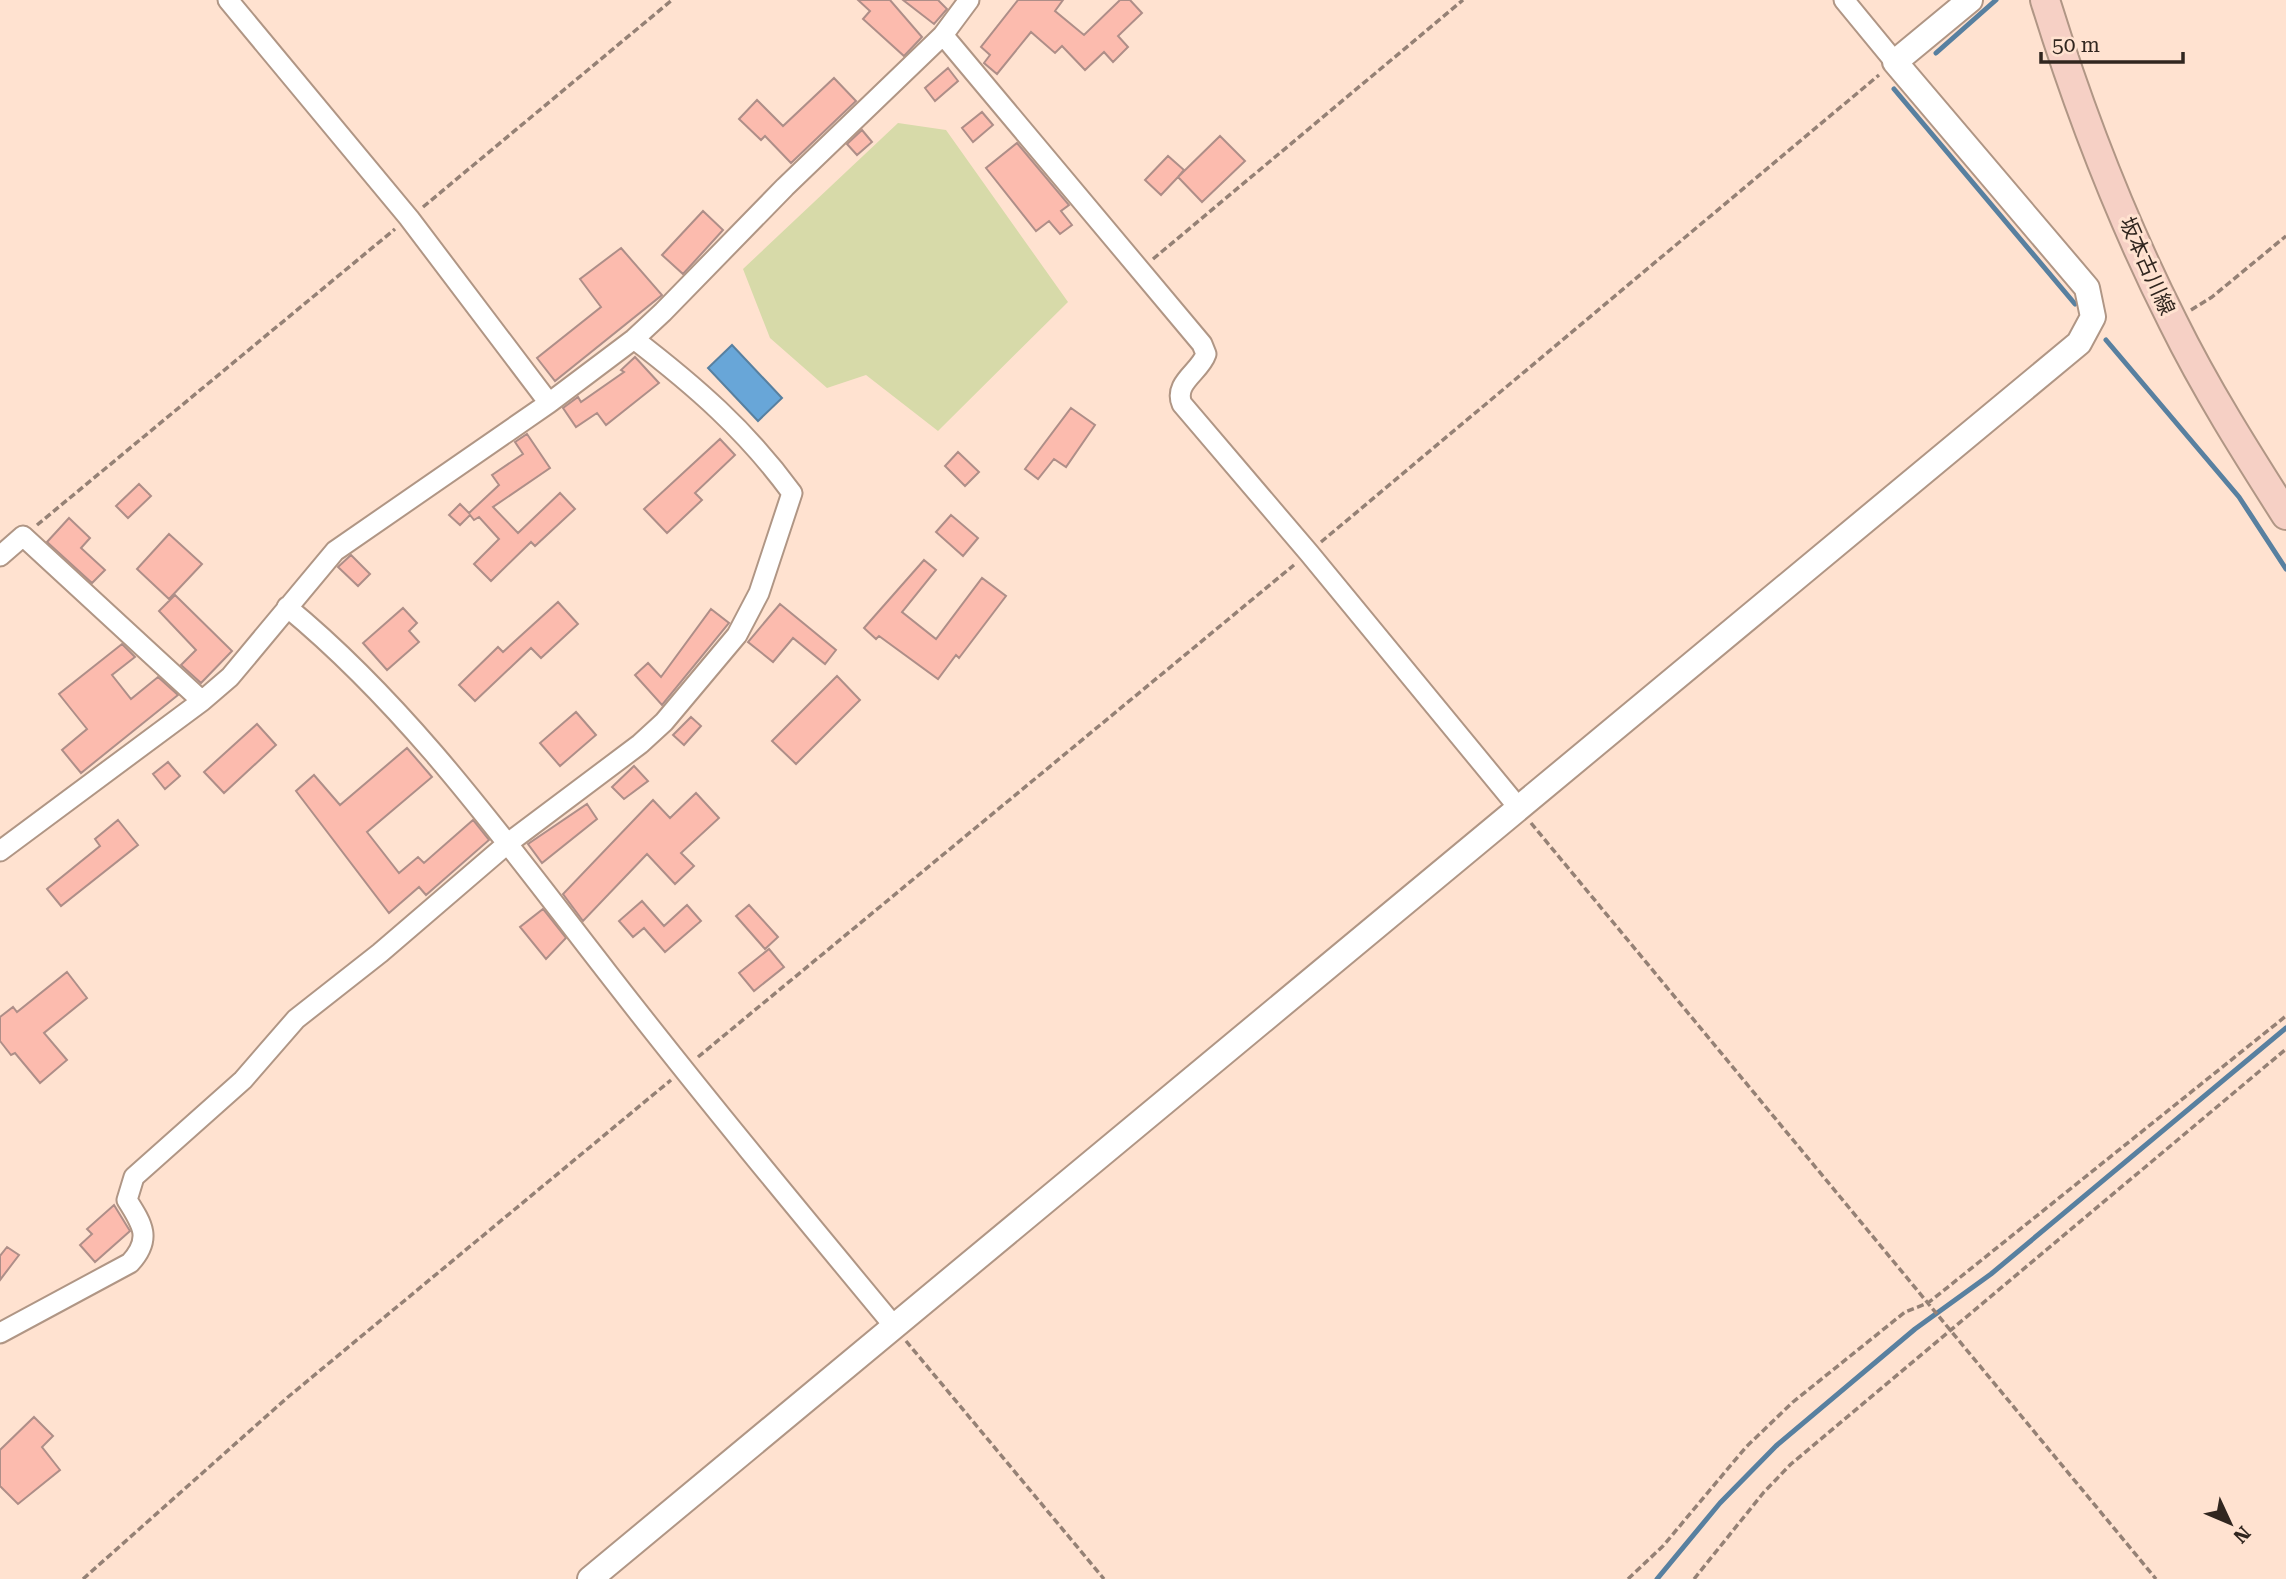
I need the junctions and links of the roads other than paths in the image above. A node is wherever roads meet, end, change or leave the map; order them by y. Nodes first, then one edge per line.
1 (228, 0) edge
2 (969, 0) edge
3 (1844, 0) edge
4 (1970, 0) edge
5 (2045, 0) edge
6 (943, 35) junction
7 (1895, 62) junction
8 (634, 339) junction
9 (549, 402) junction
10 (2286, 515) edge
11 (0, 556) edge
12 (287, 607) junction
13 (202, 701) junction
14 (1518, 807) junction
15 (508, 844) junction
16 (0, 851) edge
17 (894, 1326) junction
18 (0, 1333) edge
19 (590, 1579) edge

1 - 9 street
2 - 6 street
3 - 7 street
4 - 7 street
5 - 10 main road, 坂本古川線
6 - 8 street
6 - 14 street
7 - 14 street
8 - 9 street
8 - 15 street
9 - 12 street
11 - 13 street
12 - 13 street
12 - 15 street
13 - 16 street
14 - 17 street
15 - 17 street
15 - 18 street
17 - 19 street

